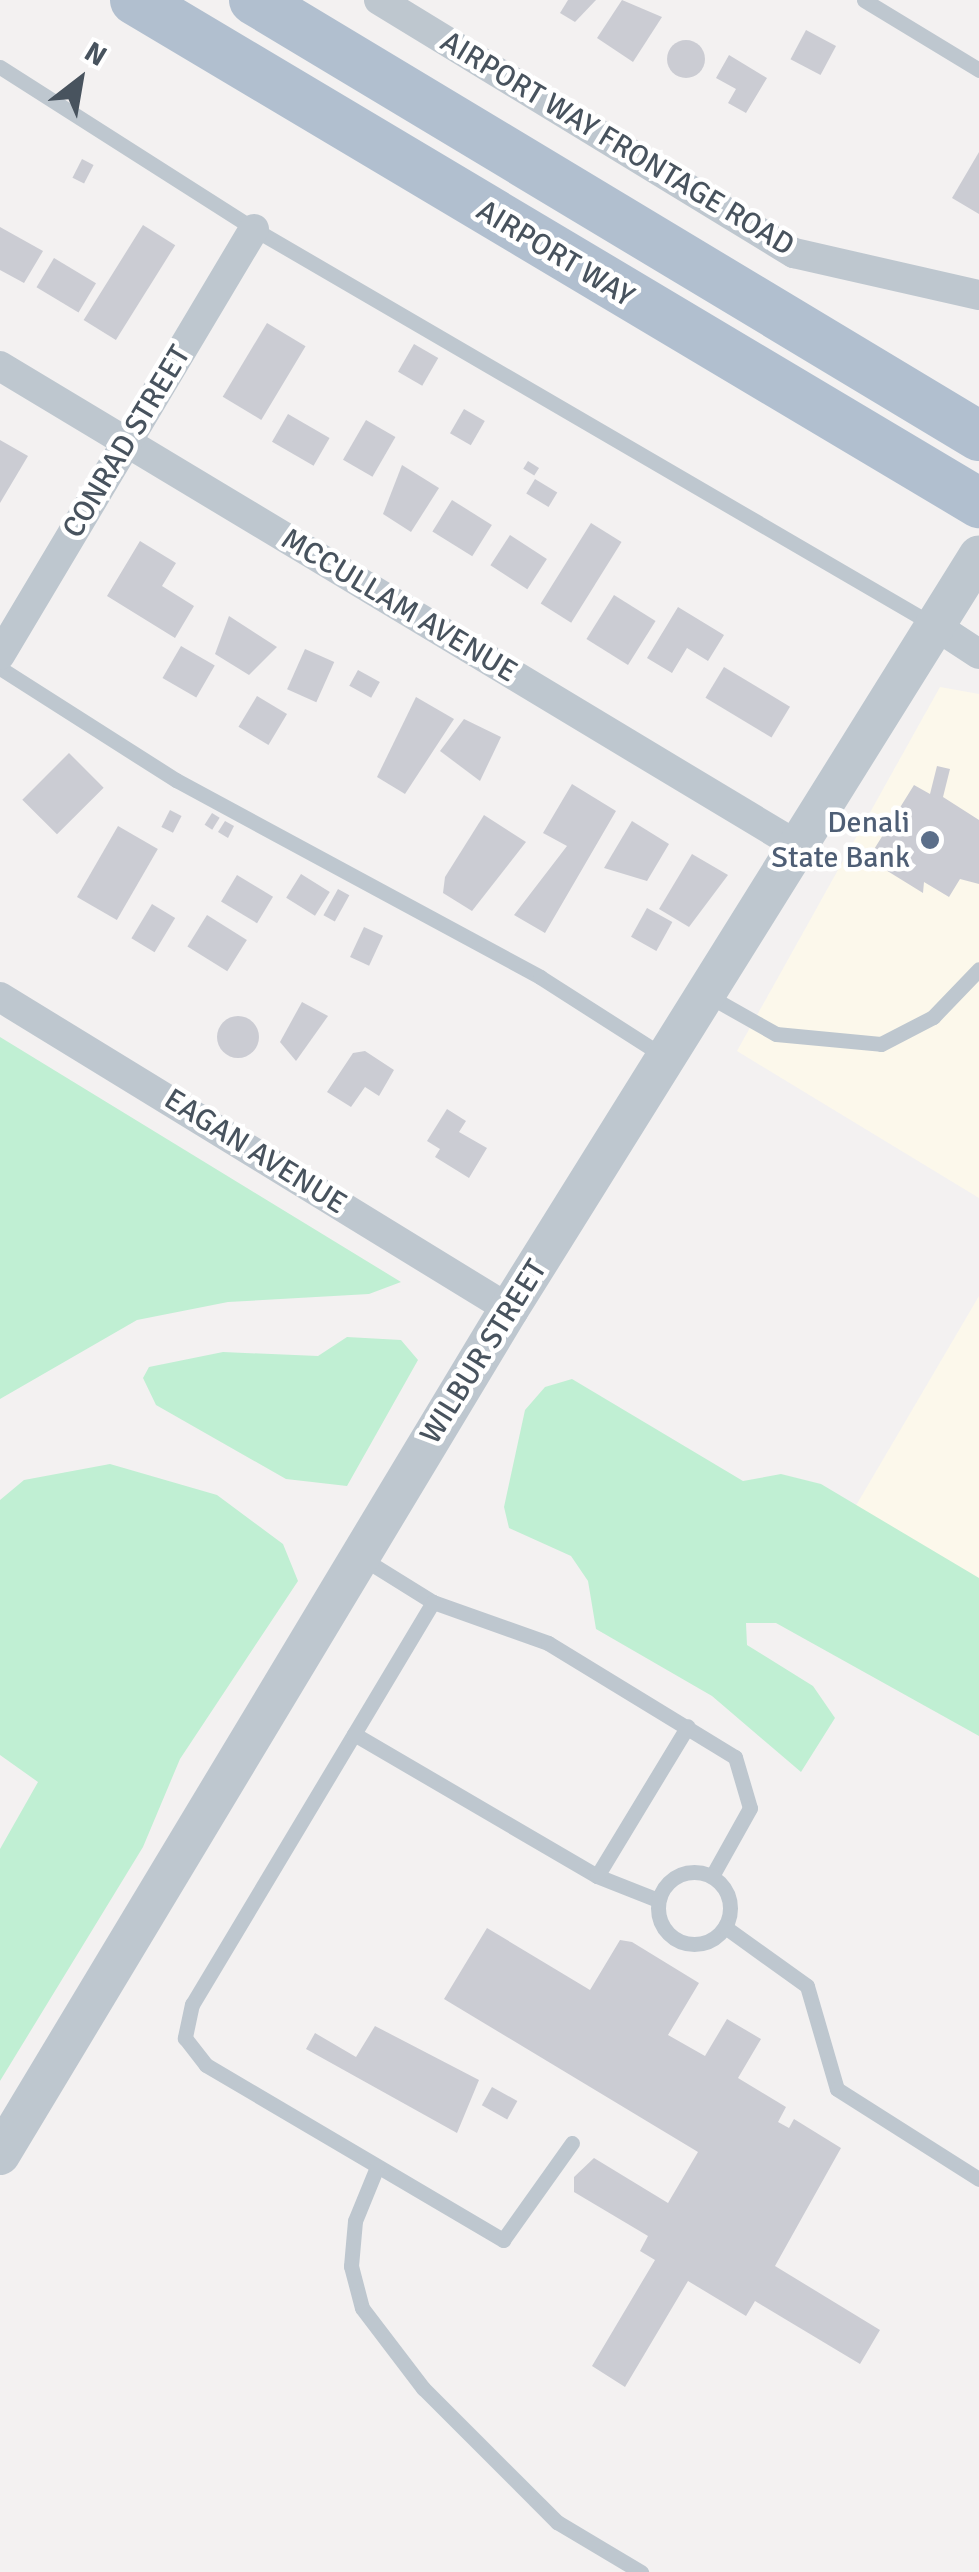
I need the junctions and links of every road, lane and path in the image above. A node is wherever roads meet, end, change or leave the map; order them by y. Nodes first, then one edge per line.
1 (135, 0) edge
2 (254, 0) edge
3 (864, 0) edge
4 (393, 4) edge
5 (0, 67) edge
6 (979, 70) edge
7 (254, 230) junction
8 (979, 295) edge
9 (0, 366) edge
10 (979, 436) edge
11 (126, 443) junction
12 (979, 502) edge
13 (979, 556) edge
14 (936, 626) junction
15 (977, 652) edge
16 (0, 655) edge
17 (0, 668) edge
18 (798, 846) junction
19 (979, 969) edge
20 (707, 995) junction
21 (0, 998) edge
22 (668, 1059) junction
23 (509, 1309) junction
24 (359, 1556) junction
25 (433, 1602) junction
26 (688, 1726) junction
27 (354, 1734) junction
28 (597, 1876) junction
29 (712, 1876) junction
30 (658, 1900) junction
31 (725, 1927) junction
32 (572, 2143) dead end
33 (0, 2155) edge
34 (377, 2167) junction
35 (979, 2179) edge
36 (641, 2572) edge

1 - 12 main road, AIRPORT WAY
2 - 10 main road, AIRPORT WAY
3 - 6 lane
4 - 8 street, AIRPORT WAY FRONTAGE ROAD
5 - 7 lane
7 - 11 street, CONRAD STREET
7 - 14 lane
9 - 11 street, MCCULLAM AVENUE
11 - 16 street, CONRAD STREET
11 - 18 street, MCCULLAM AVENUE
13 - 14 street, WILBUR STREET
14 - 15 street
14 - 18 street, WILBUR STREET
17 - 22 lane
18 - 20 street, WILBUR STREET
19 - 20 lane
20 - 22 street, WILBUR STREET
21 - 23 street, EAGAN AVENUE
22 - 23 street, WILBUR STREET
23 - 24 street, WILBUR STREET
24 - 25 lane
24 - 33 street, WILBUR STREET
25 - 26 lane
25 - 27 lane
26 - 28 lane
26 - 29 lane
27 - 28 lane
27 - 34 lane
28 - 30 lane
29 - 30 lane
29 - 31 lane
30 - 31 lane
31 - 35 lane
32 - 34 lane
34 - 36 lane

